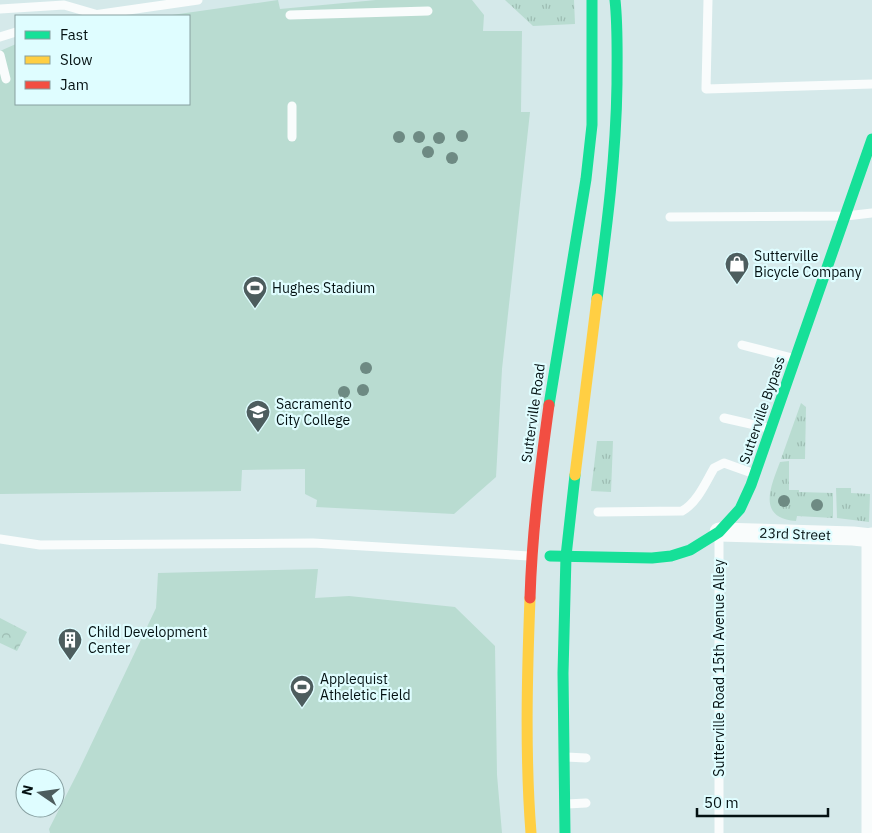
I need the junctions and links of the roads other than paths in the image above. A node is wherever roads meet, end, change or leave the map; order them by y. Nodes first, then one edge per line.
1 (198, 0) edge
2 (592, 0) edge
3 (615, 0) edge
4 (708, 0) edge
5 (0, 9) edge
6 (428, 11) dead end
7 (143, 12) edge
8 (98, 15) joint
9 (290, 16) dead end
10 (15, 32) edge
11 (0, 38) edge
12 (0, 55) edge
13 (6, 79) dead end
14 (872, 84) edge
15 (292, 106) dead end
16 (292, 137) dead end
17 (872, 140) edge
18 (872, 213) edge
19 (846, 216) junction
20 (670, 217) dead end
21 (742, 345) dead end
22 (796, 359) junction
23 (724, 418) dead end
24 (771, 429) junction
25 (755, 474) junction
26 (598, 512) dead end
27 (719, 532) junction
28 (871, 537) edge
29 (1, 541) edge
30 (531, 556) junction
31 (566, 556) junction
32 (564, 757) junction
33 (586, 758) dead end
34 (586, 803) dead end
35 (565, 804) junction
36 (531, 833) edge
37 (565, 833) edge
38 (719, 833) edge
39 (871, 833) edge

1 - 7 lane
2 - 30 main road, Sutterville Road
3 - 31 main road
4 - 14 lane
5 - 8 lane
6 - 9 lane
7 - 8 lane
10 - 11 lane
12 - 13 lane
15 - 16 lane
17 - 19 main road, Sutterville Bypass
18 - 19 lane
19 - 20 lane
19 - 22 main road, Sutterville Bypass
21 - 22 lane
22 - 24 main road, Sutterville Bypass
23 - 24 lane
24 - 25 main road, Sutterville Bypass
25 - 26 lane
25 - 27 main road, Sutterville Bypass
27 - 28 street, 23rd Street
27 - 31 main road, Sutterville Bypass
27 - 38 lane, Sutterville Road 15th Avenue Alley
28 - 39 street
29 - 30 lane
30 - 31 main road, Sutterville Bypass
30 - 36 main road, Sutterville Road
31 - 32 main road
32 - 33 lane
32 - 35 main road
34 - 35 lane
35 - 37 main road

